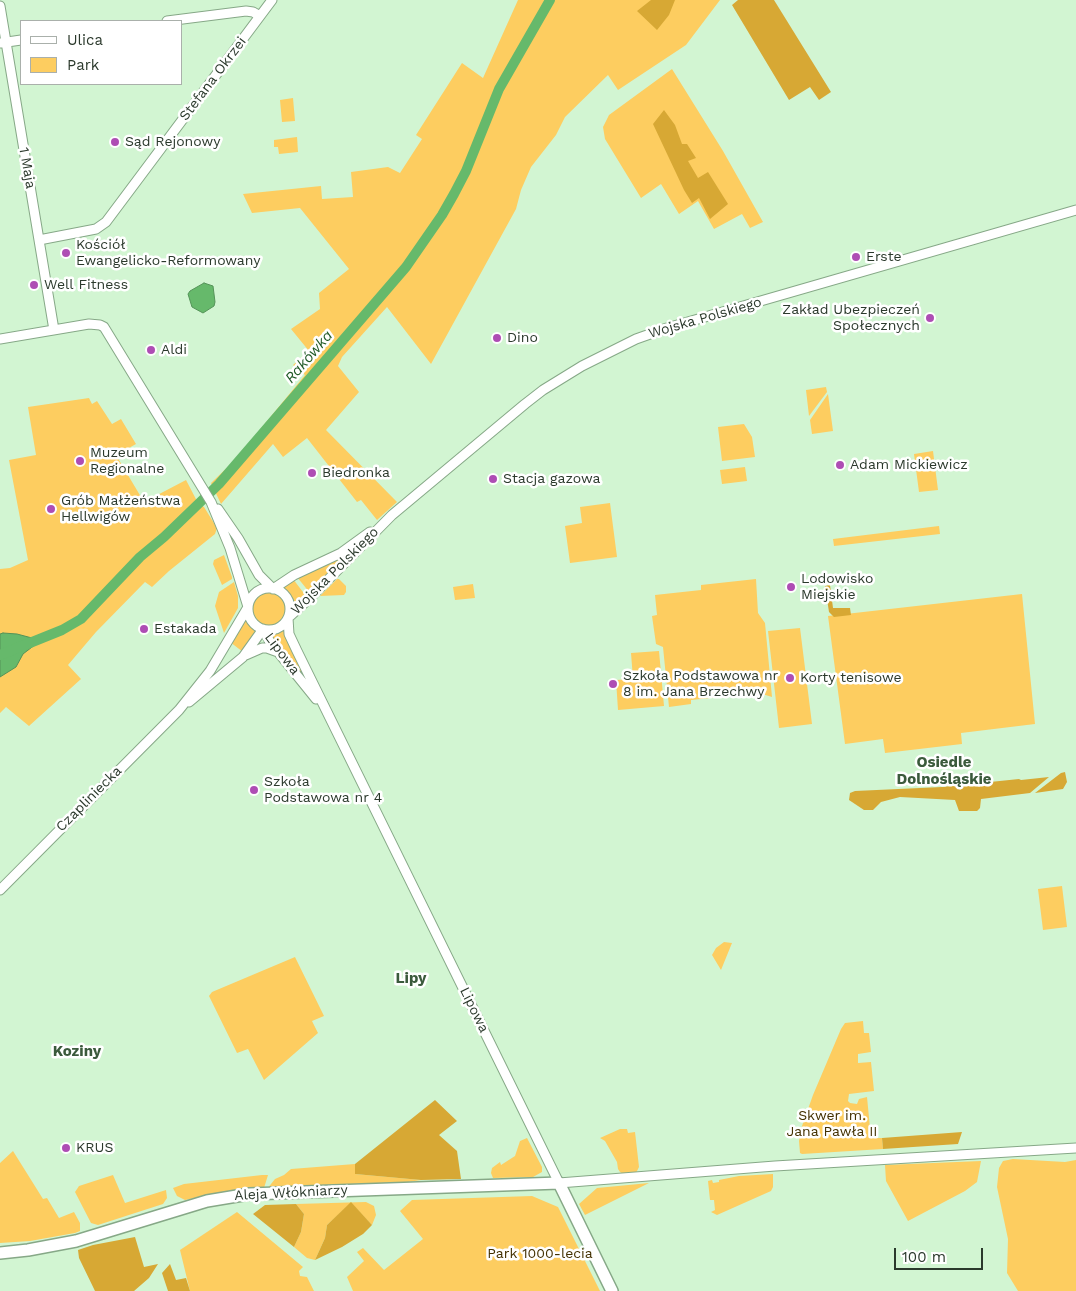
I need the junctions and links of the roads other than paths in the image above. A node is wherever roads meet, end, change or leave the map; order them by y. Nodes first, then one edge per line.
1 (272, 0) edge
2 (0, 6) edge
3 (260, 16) junction
4 (175, 20) edge
5 (20, 40) edge
6 (3, 42) edge
7 (1076, 210) edge
8 (39, 240) junction
9 (54, 330) junction
10 (0, 339) edge
11 (212, 502) junction
12 (383, 523) junction
13 (259, 575) junction
14 (294, 575) junction
15 (273, 589) junction
16 (248, 607) junction
17 (288, 618) junction
18 (263, 629) junction
19 (278, 652) junction
20 (245, 655) junction
21 (178, 710) junction
22 (335, 728) junction
23 (0, 890) edge
24 (1076, 1148) edge
25 (559, 1183) junction
26 (0, 1253) edge
27 (612, 1291) edge

1 - 3 street, Stefana Okrzei
2 - 6 street, 1 Maja
3 - 4 street
3 - 8 street, Stefana Okrzei
5 - 6 street
6 - 8 street, 1 Maja
7 - 12 street, Wojska Polskiego
8 - 9 street, 1 Maja
9 - 10 street
9 - 11 street
11 - 13 street
11 - 16 street
12 - 14 street, Wojska Polskiego
12 - 17 street, Wojska Polskiego
13 - 14 street
13 - 15 street
14 - 15 street, Wojska Polskiego
15 - 16 street
15 - 17 street
16 - 18 street
16 - 21 street, Czapliniecka
17 - 18 street
17 - 22 street, Lipowa
18 - 19 street, Lipowa
18 - 20 street, Czapliniecka
19 - 20 street
19 - 22 street, Lipowa
20 - 21 street, Czapliniecka
21 - 23 street, Czapliniecka
22 - 25 street, Lipowa
24 - 25 street
25 - 26 main road, Aleja Włókniarzy
25 - 27 main road, Lipowa

